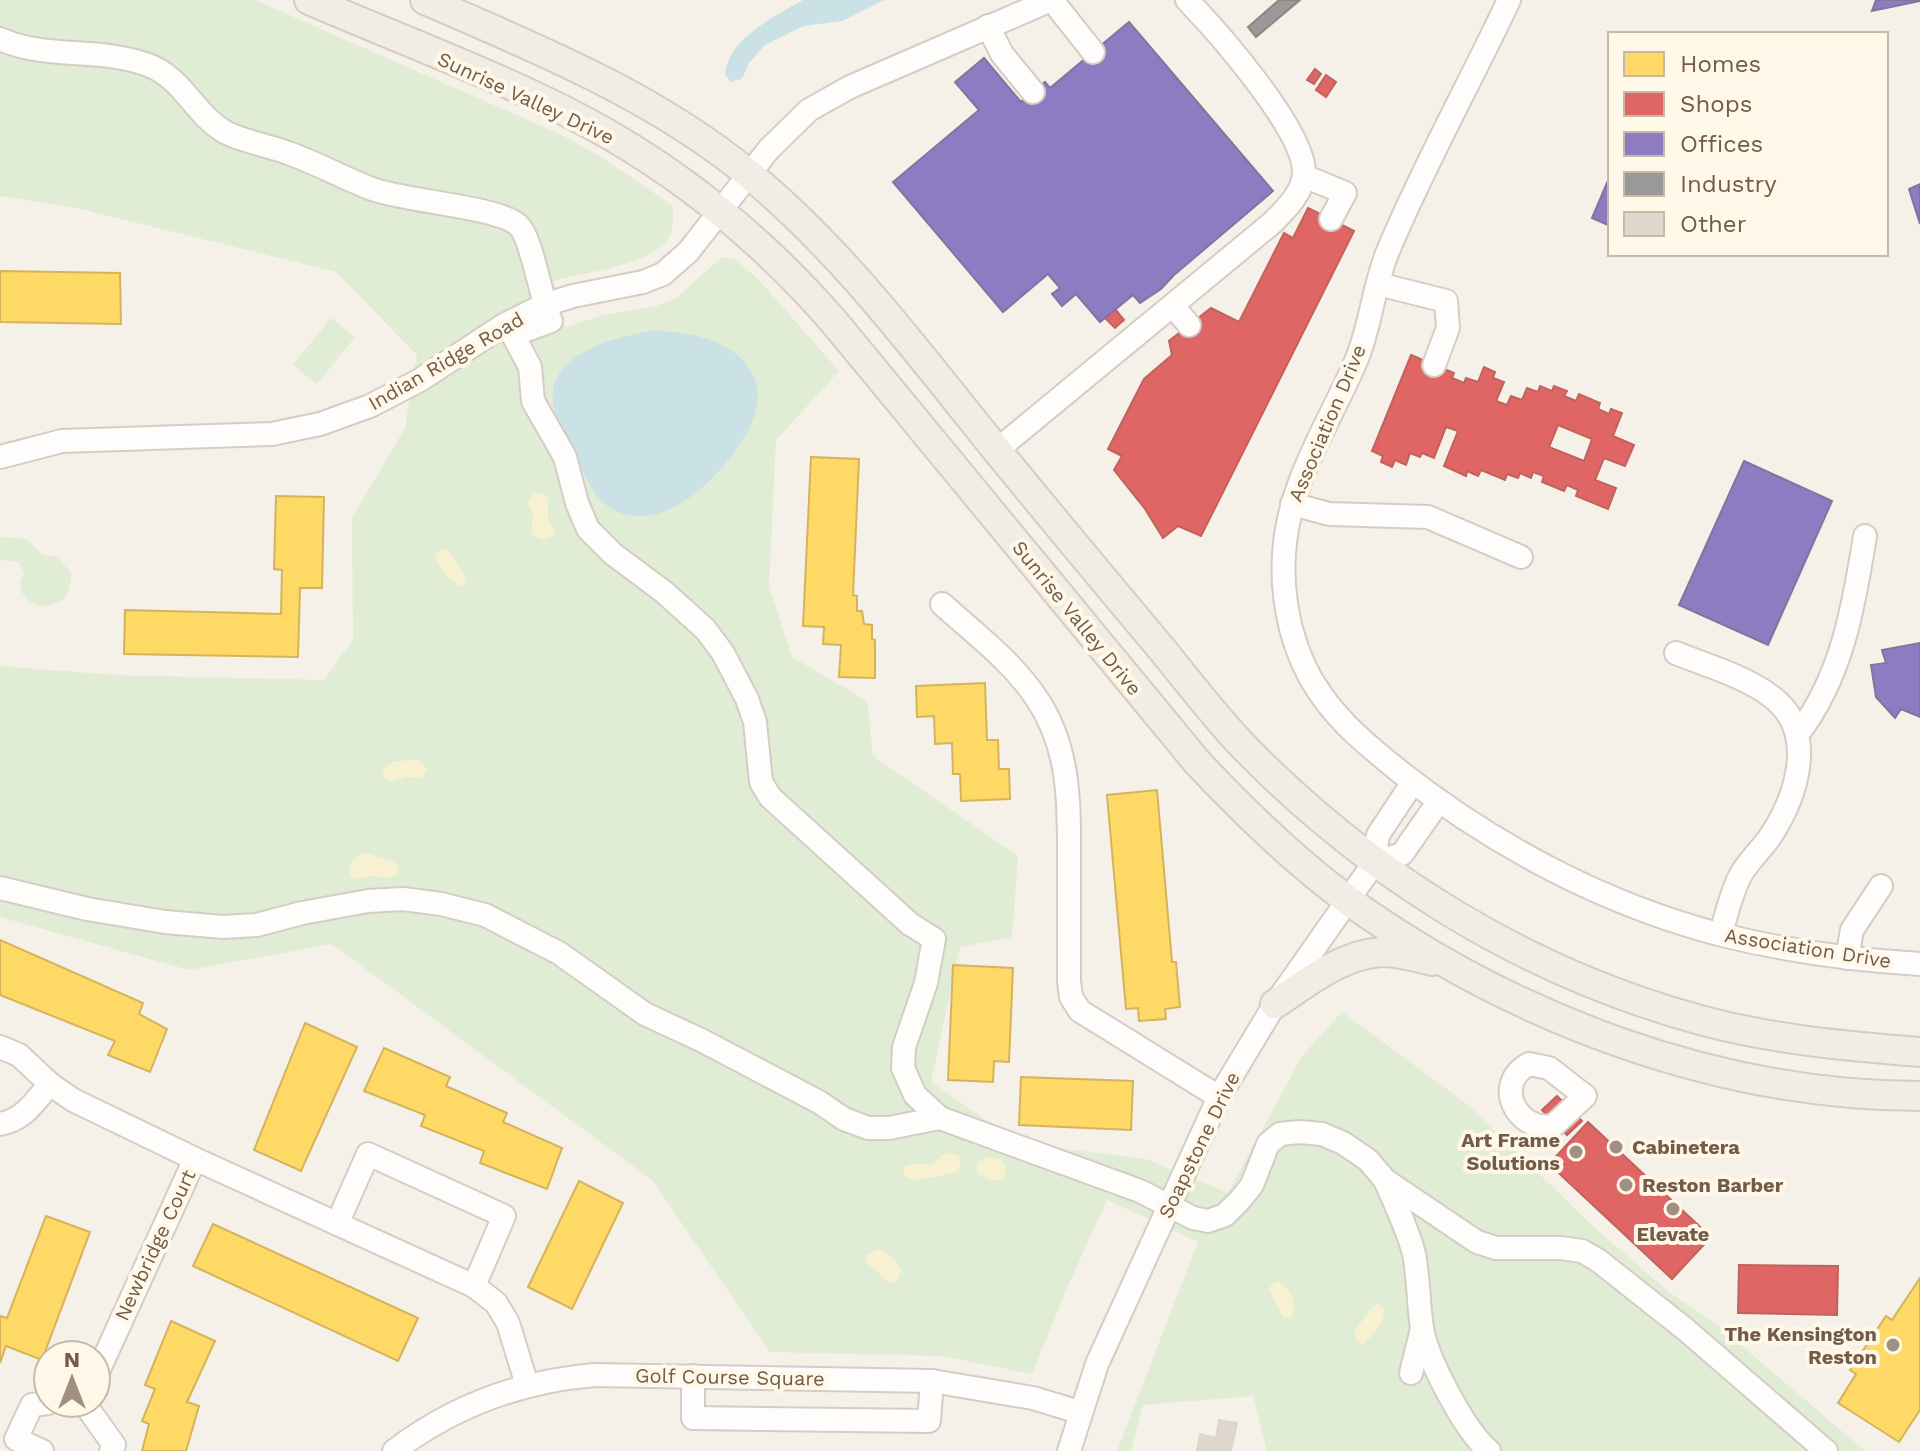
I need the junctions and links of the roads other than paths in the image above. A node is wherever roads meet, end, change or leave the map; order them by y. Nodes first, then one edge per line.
1 (309, 0) edge
2 (425, 0) edge
3 (1052, 0) edge
4 (1187, 0) edge
5 (1509, 0) edge
6 (988, 26) junction
7 (0, 39) edge
8 (1093, 52) dead end
9 (1033, 92) dead end
10 (749, 174) junction
11 (1304, 176) junction
12 (720, 211) junction
13 (1331, 219) dead end
14 (1378, 284) junction
15 (1173, 306) junction
16 (548, 313) junction
17 (1189, 325) dead end
18 (1434, 365) dead end
19 (997, 450) junction
20 (0, 457) edge
21 (1292, 504) junction
22 (1865, 536) dead end
23 (1521, 557) dead end
24 (942, 604) dead end
25 (1676, 653) dead end
26 (1797, 735) junction
27 (1413, 782) junction
28 (1439, 801) junction
29 (1374, 863) junction
30 (1881, 886) dead end
31 (0, 888) edge
32 (1349, 900) junction
33 (1721, 934) junction
34 (1847, 958) junction
35 (1448, 964) junction
36 (1920, 964) edge
37 (1275, 1004) junction
38 (0, 1047) edge
39 (1920, 1052) edge
40 (50, 1084) junction
41 (1920, 1096) edge
42 (1219, 1097) junction
43 (940, 1118) junction
44 (0, 1124) edge
45 (195, 1159) junction
46 (1385, 1180) junction
47 (1168, 1206) junction
48 (337, 1224) junction
49 (474, 1286) junction
50 (1422, 1329) junction
51 (112, 1341) edge
52 (1411, 1373) dead end
53 (693, 1376) junction
54 (932, 1381) junction
55 (527, 1385) junction
56 (32, 1405) edge
57 (1079, 1412) junction
58 (95, 1419) edge
59 (42, 1451) edge
60 (111, 1451) edge
61 (394, 1451) edge
62 (1069, 1451) edge
63 (1489, 1451) edge
64 (1826, 1451) edge

1 - 12 main road, Sunrise Valley Drive
2 - 10 main road
3 - 6 street, Indian Ridge Road
3 - 8 street
4 - 11 street
5 - 14 street, Association Drive
6 - 9 street
6 - 10 street, Indian Ridge Road
7 - 16 street
10 - 12 street, Indian Ridge Road
10 - 19 main road
11 - 13 street
11 - 15 street
12 - 16 street, Indian Ridge Road
12 - 32 main road, Sunrise Valley Drive
14 - 18 street
14 - 21 street, Association Drive
15 - 17 street
15 - 19 street
16 - 20 street, Indian Ridge Road
16 - 43 street
19 - 29 main road
21 - 23 street
21 - 27 street, Association Drive
22 - 26 street
24 - 42 street
25 - 26 street
26 - 33 street
27 - 28 street, Association Drive
27 - 29 street
28 - 29 street
28 - 33 street, Association Drive
29 - 32 street, Soapstone Drive
29 - 39 main road
30 - 34 street
31 - 43 street
32 - 35 main road, Sunrise Valley Drive
32 - 37 street, Soapstone Drive
33 - 34 street, Association Drive
34 - 36 street, Association Drive
35 - 37 main road
35 - 41 main road, Sunrise Valley Drive
37 - 42 street, Soapstone Drive
38 - 40 street, Newbridge Court
40 - 44 street
40 - 45 street, Newbridge Court
42 - 47 street, Soapstone Drive
43 - 47 street
45 - 48 street, Newbridge Court
45 - 51 street, Newbridge Court
46 - 47 street
46 - 50 street
46 - 64 street
47 - 57 street, Soapstone Drive
48 - 49 street, Newbridge Court
48 - 49 street
49 - 55 street, Newbridge Court
50 - 52 street
50 - 63 street
53 - 54 street, Golf Course Square
53 - 54 street
53 - 55 street, Golf Course Square
54 - 57 street, Golf Course Square
55 - 61 street, Golf Course Square
56 - 59 street
57 - 62 street, Soapstone Drive
58 - 60 street

